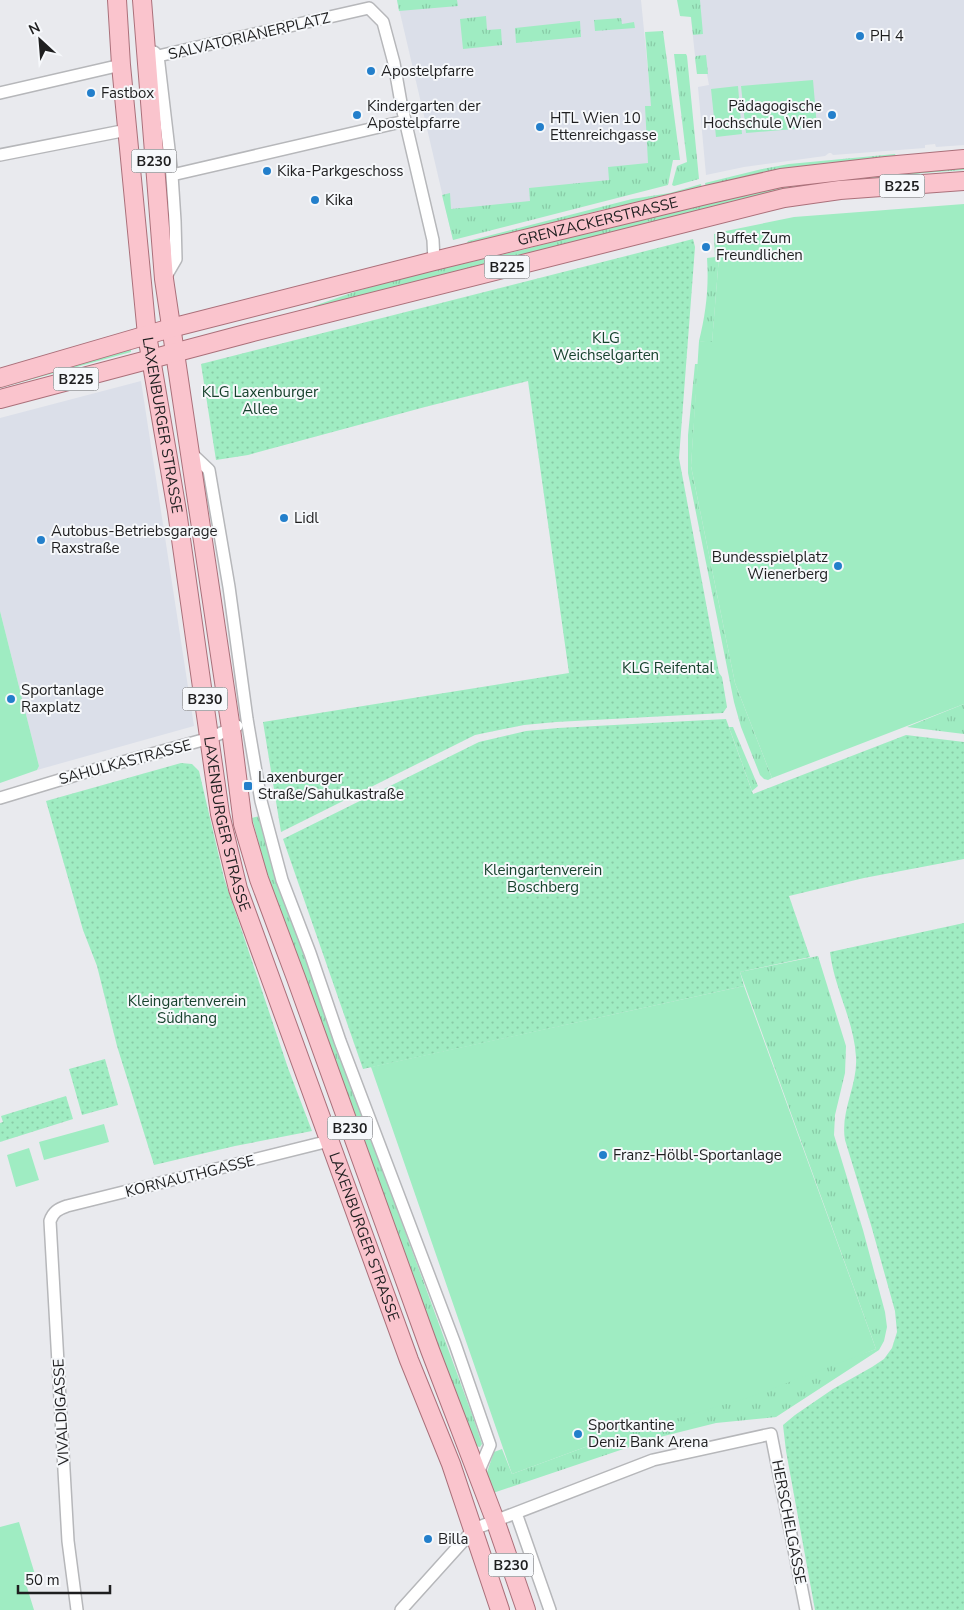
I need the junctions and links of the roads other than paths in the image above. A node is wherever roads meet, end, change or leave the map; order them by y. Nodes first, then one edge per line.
1 (117, 0) edge
2 (142, 0) edge
3 (144, 44) junction
4 (158, 56) junction
5 (121, 64) junction
6 (0, 93) edge
7 (405, 121) junction
8 (127, 130) junction
9 (0, 155) edge
10 (964, 159) edge
11 (172, 175) junction
12 (964, 181) edge
13 (434, 261) junction
14 (164, 279) junction
15 (171, 328) junction
16 (147, 335) junction
17 (175, 353) junction
18 (151, 359) junction
19 (0, 378) edge
20 (0, 399) edge
21 (188, 451) junction
22 (247, 721) junction
23 (231, 729) junction
24 (210, 738) junction
25 (0, 798) edge
26 (329, 1141) junction
27 (52, 1214) joint
28 (477, 1475) junction
29 (516, 1513) junction
30 (496, 1520) junction
31 (474, 1529) junction
32 (77, 1610) edge
33 (401, 1610) edge
34 (500, 1610) edge
35 (526, 1610) edge
36 (550, 1610) edge
37 (806, 1610) edge

1 - 5 main road, LAXENBURGER STRASSE / B230
2 - 3 main road, LAXENBURGER STRASSE / B230
3 - 4 street
3 - 14 main road, LAXENBURGER STRASSE / B230
4 - 7 street, SALVATORIANERPLATZ
4 - 11 street
5 - 6 street
5 - 8 main road, LAXENBURGER STRASSE / B230
7 - 11 street
7 - 13 street
8 - 9 street
8 - 16 main road, LAXENBURGER STRASSE / B230
10 - 13 main road, GRENZACKERSTRASSE / B225
11 - 14 street
12 - 17 main road, GRENZACKERSTRASSE / B225
13 - 15 main road, GRENZACKERSTRASSE / B225
14 - 15 main road, LAXENBURGER STRASSE / B230
15 - 16 main road, GRENZACKERSTRASSE / B225
15 - 17 main road, LAXENBURGER STRASSE / B230
16 - 18 main road, LAXENBURGER STRASSE / B230
16 - 19 main road, B225
17 - 18 main road, B225
17 - 21 main road, LAXENBURGER STRASSE / B230
18 - 20 main road, B225
18 - 24 main road, LAXENBURGER STRASSE / B230
21 - 22 street, LAXENBURGER STRASSE
21 - 23 main road, LAXENBURGER STRASSE / B230
22 - 23 street, SAHULKASTRASSE
22 - 28 street, LAXENBURGER STRASSE
23 - 24 street, SAHULKASTRASSE
23 - 28 main road, LAXENBURGER STRASSE / B230
24 - 25 street, SAHULKASTRASSE
24 - 26 main road, LAXENBURGER STRASSE / B230
26 - 27 street, KORNAUTHGASSE
26 - 31 main road, LAXENBURGER STRASSE / B230
27 - 32 street, VIVALDIGASSE
28 - 30 main road, LAXENBURGER STRASSE / B230
29 - 30 street
29 - 36 street
29 - 37 street, HERSCHELGASSE
30 - 31 street
30 - 35 main road, LAXENBURGER STRASSE / B230
31 - 33 street
31 - 34 main road, LAXENBURGER STRASSE / B230

